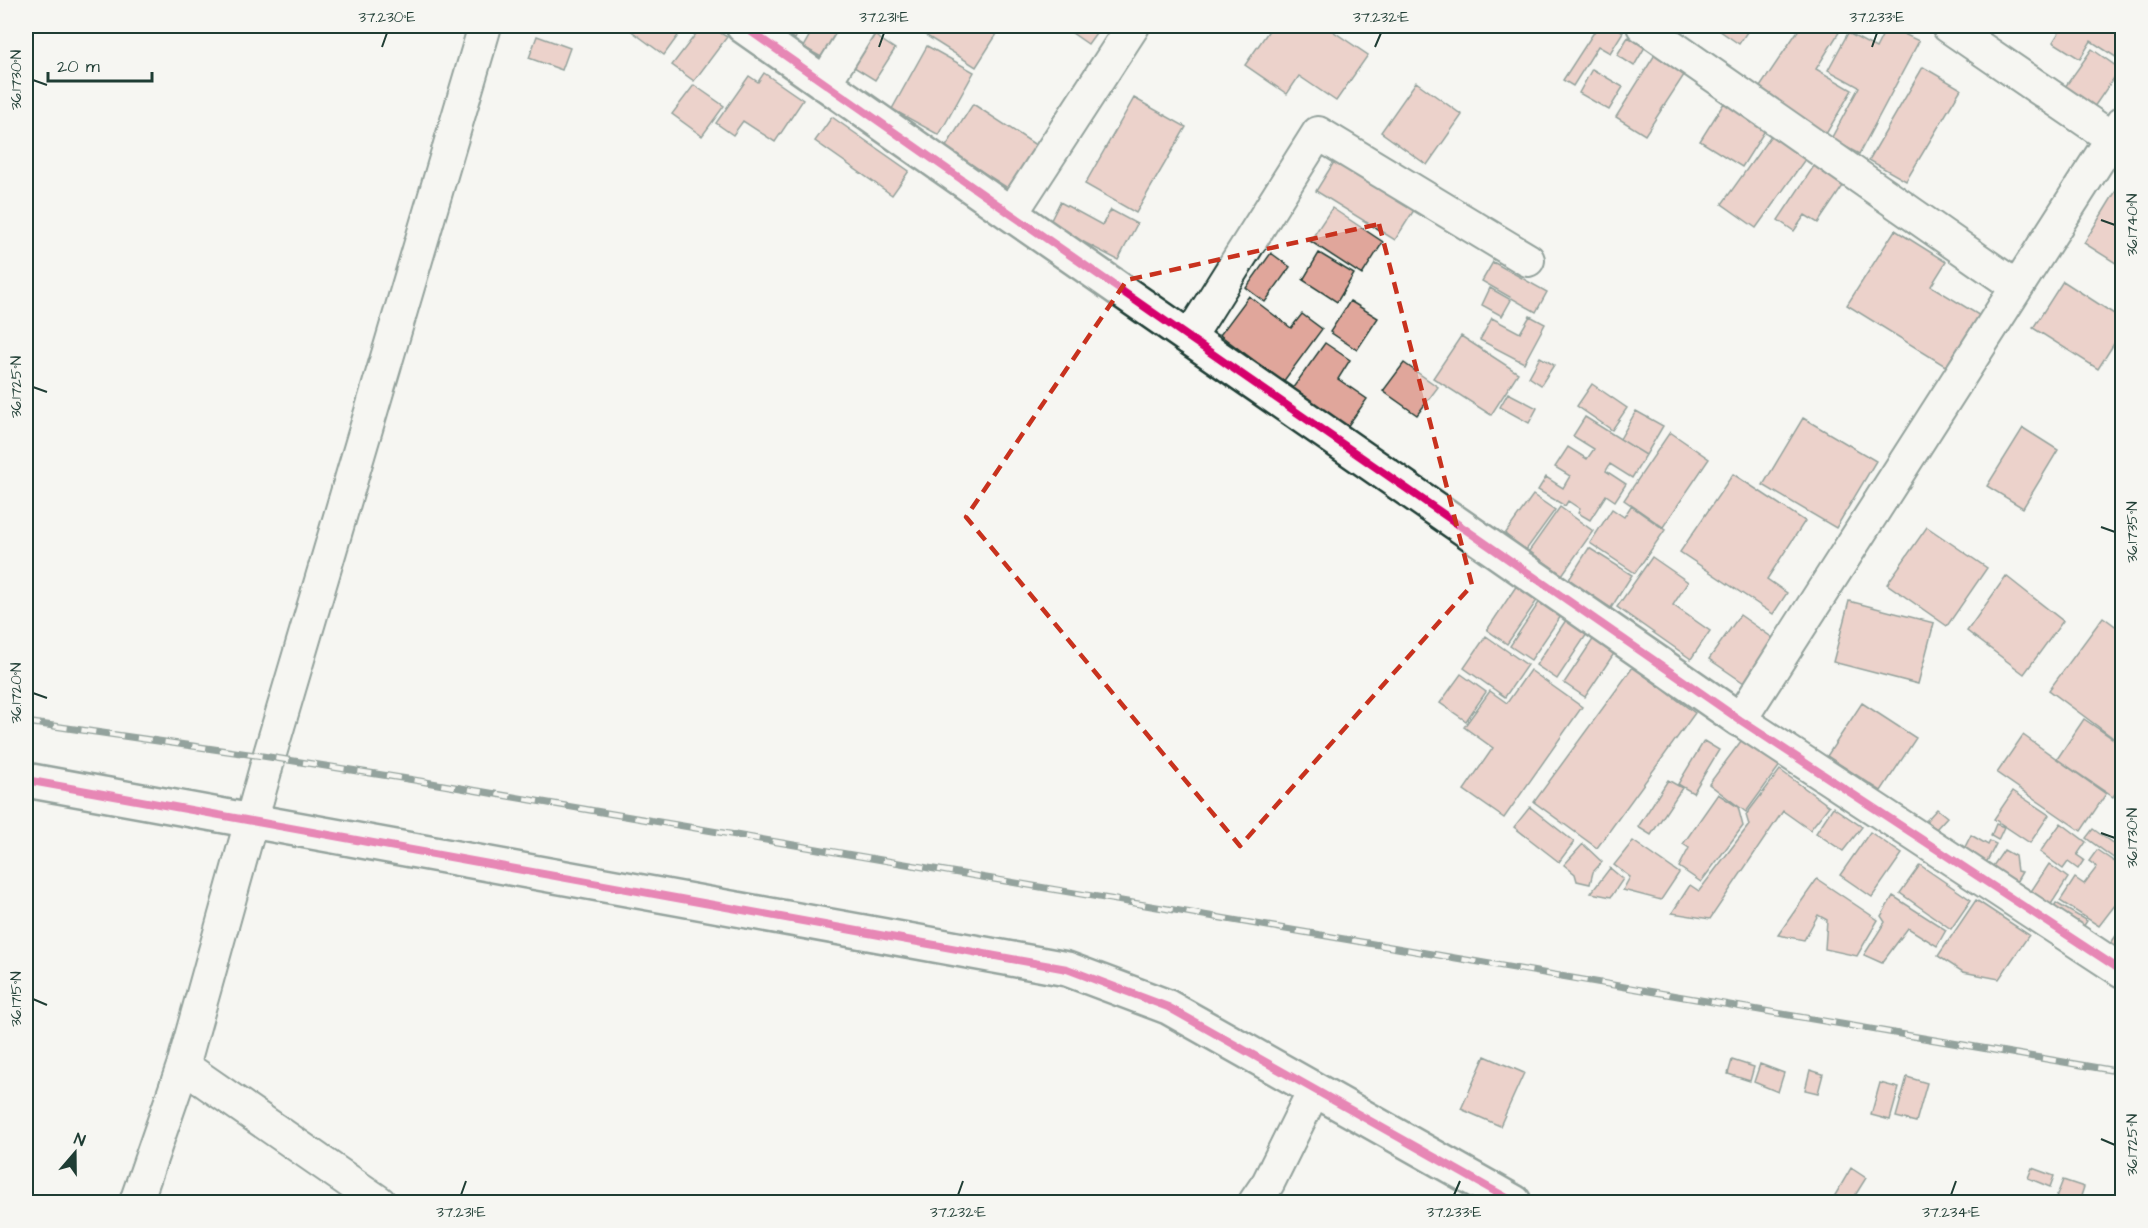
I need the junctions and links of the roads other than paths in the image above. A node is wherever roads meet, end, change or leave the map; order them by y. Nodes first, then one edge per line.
1 (485, 26) edge
2 (742, 26) edge
3 (860, 26) edge
4 (1133, 26) edge
5 (1643, 26) edge
6 (1948, 26) edge
7 (824, 84) junction
8 (2119, 135) edge
9 (1011, 214) junction
10 (1528, 260) dead end
11 (2017, 286) junction
12 (1190, 338) junction
13 (1740, 720) junction
14 (26, 780) edge
15 (251, 820) junction
16 (2122, 971) edge
17 (183, 1066) junction
18 (1314, 1090) junction
19 (136, 1203) edge
20 (379, 1203) edge
21 (1255, 1203) edge
22 (1514, 1203) edge

1 - 15 street
2 - 7 street
3 - 7 street
4 - 9 street
5 - 11 street
6 - 8 street
7 - 9 street
8 - 11 street
9 - 12 street
10 - 12 street
11 - 13 street
12 - 13 street
13 - 16 street
14 - 15 street
15 - 17 street
15 - 18 street
17 - 19 street
17 - 20 street
18 - 21 street
18 - 22 street

